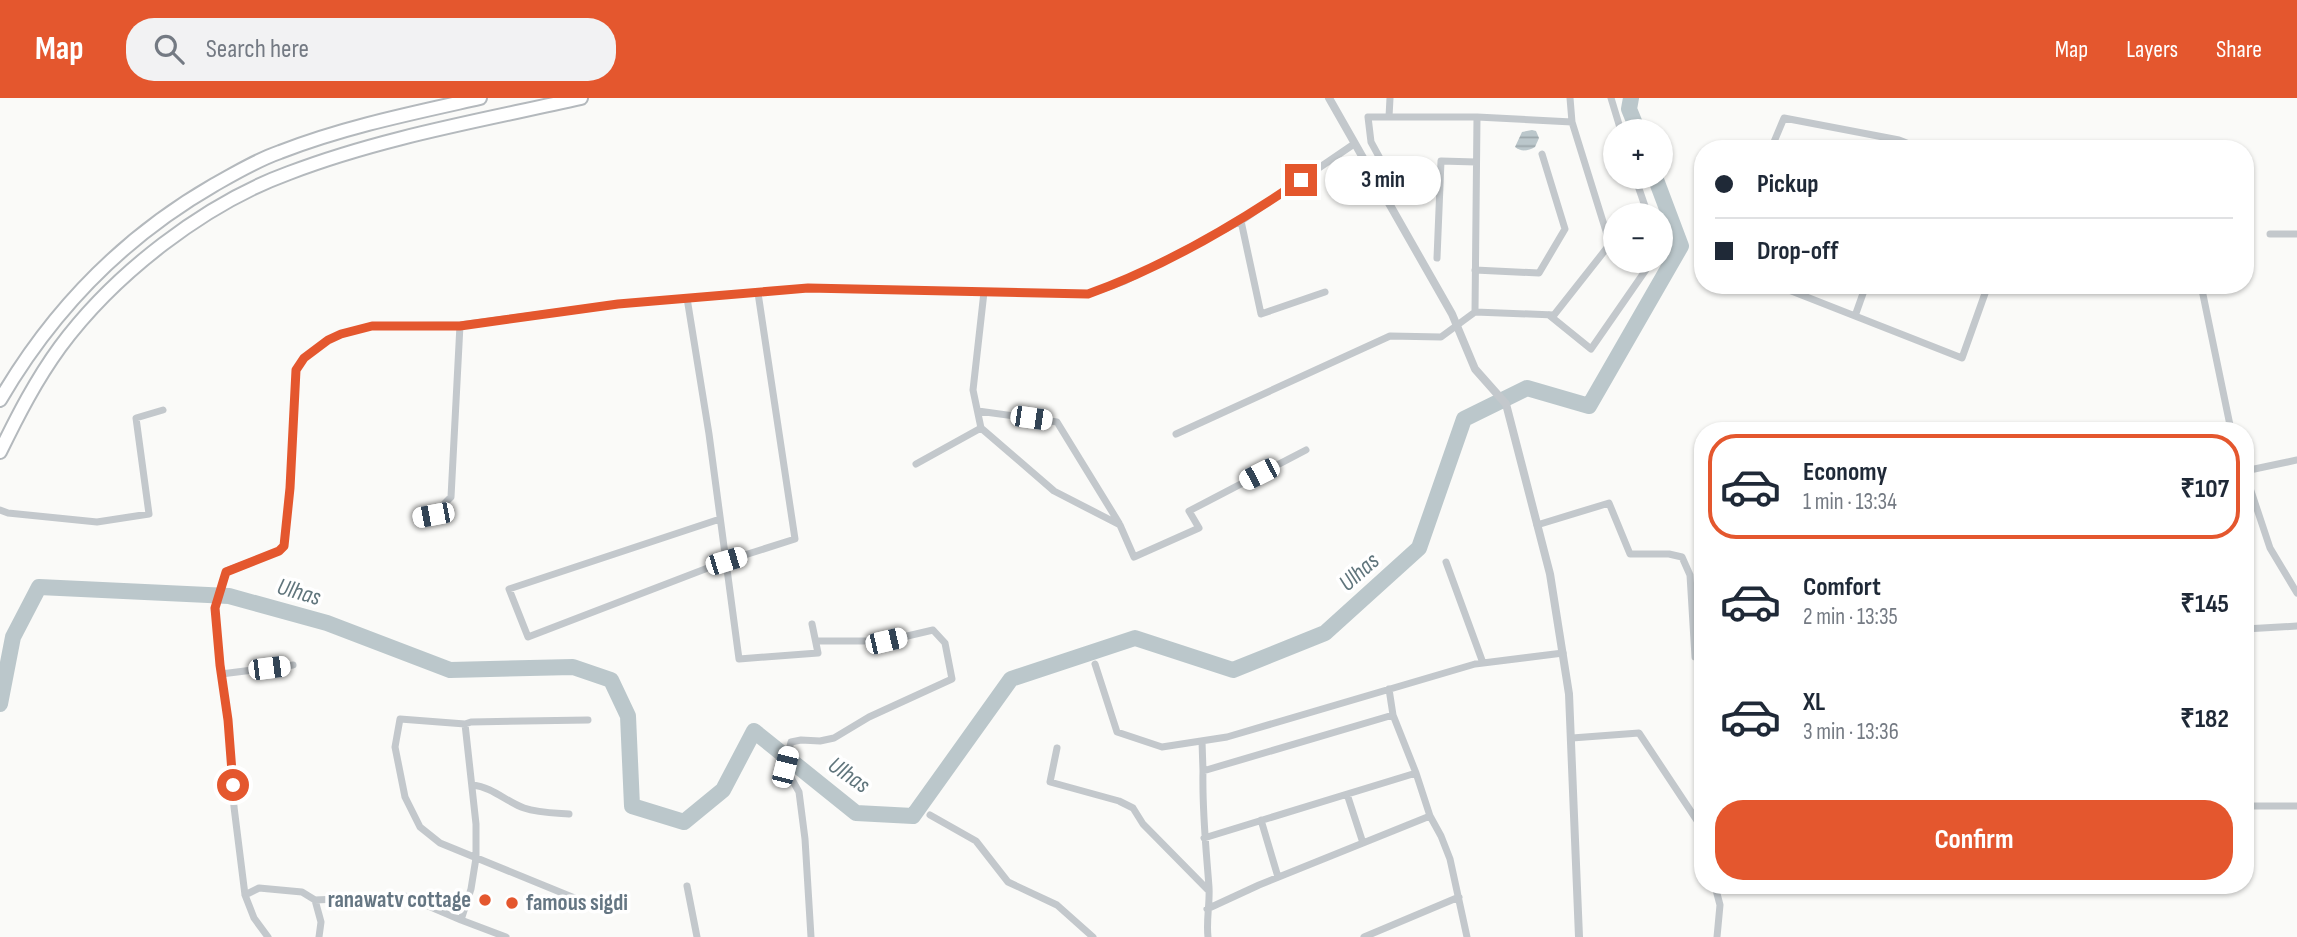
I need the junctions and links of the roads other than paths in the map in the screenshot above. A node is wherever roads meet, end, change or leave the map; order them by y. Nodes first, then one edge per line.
1 (480, 98) edge
2 (581, 98) edge
3 (1329, 98) edge
4 (1390, 98) edge
5 (1611, 98) edge
6 (1573, 99) edge
7 (1389, 117) junction
8 (1477, 117) junction
9 (1617, 119) edge
10 (1572, 122) junction
11 (1775, 140) edge
12 (1894, 140) edge
13 (1354, 144) junction
14 (1542, 154) dead end
15 (1476, 162) junction
16 (1421, 177) dead end
17 (1241, 221) junction
18 (2270, 234) dead end
19 (2297, 234) edge
20 (1437, 258) dead end
21 (1475, 270) junction
22 (1644, 273) edge
23 (984, 292) junction
24 (1325, 292) dead end
25 (758, 293) junction
26 (1799, 294) edge
27 (1863, 294) edge
28 (1985, 294) edge
29 (2203, 294) edge
30 (687, 298) junction
31 (1475, 312) junction
32 (1548, 315) junction
33 (1855, 316) junction
34 (460, 326) junction
35 (1457, 327) junction
36 (0, 400) edge
37 (163, 410) dead end
38 (978, 411) junction
39 (2229, 422) edge
40 (981, 428) junction
41 (1176, 434) dead end
42 (1306, 450) dead end
43 (0, 453) edge
44 (2297, 460) edge
45 (916, 464) dead end
46 (2254, 470) edge
47 (2254, 499) edge
48 (0, 510) edge
49 (417, 518) dead end
50 (720, 519) junction
51 (1120, 525) junction
52 (1537, 525) junction
53 (726, 561) junction
54 (1446, 562) dead end
55 (2297, 593) edge
56 (812, 624) dead end
57 (2297, 626) edge
58 (2254, 628) edge
59 (816, 641) junction
60 (1694, 641) edge
61 (1563, 653) junction
62 (1483, 663) junction
63 (1095, 664) dead end
64 (293, 665) dead end
65 (221, 674) junction
66 (1389, 689) junction
67 (1393, 715) junction
68 (588, 720) dead end
69 (465, 724) junction
70 (1572, 738) junction
71 (1202, 741) junction
72 (1057, 748) dead end
73 (1203, 771) junction
74 (1416, 773) junction
75 (474, 785) junction
76 (1347, 794) junction
77 (2254, 806) edge
78 (2297, 806) edge
79 (569, 814) dead end
80 (930, 814) dead end
81 (1430, 816) junction
82 (1694, 816) edge
83 (1261, 821) junction
84 (1204, 838) junction
85 (1363, 843) junction
86 (476, 858) junction
87 (1278, 877) junction
88 (687, 886) dead end
89 (1209, 891) junction
90 (1717, 894) edge
91 (245, 895) junction
92 (1460, 897) junction
93 (315, 900) junction
94 (599, 908) dead end
95 (1207, 909) junction
96 (461, 920) junction
97 (268, 937) edge
98 (318, 937) edge
99 (506, 937) edge
100 (696, 937) edge
101 (811, 937) edge
102 (1093, 937) edge
103 (1208, 937) edge
104 (1364, 937) edge
105 (1467, 937) edge
106 (1579, 937) edge
107 (1717, 937) edge

1 - 36 highway
2 - 43 highway
3 - 13 street
4 - 7 street
5 - 9 street
6 - 10 street
7 - 8 street
7 - 16 street
8 - 10 street
8 - 15 street
10 - 32 street
11 - 12 street
13 - 17 street
13 - 35 street
14 - 21 street
15 - 20 street
15 - 21 street
17 - 23 street
17 - 24 street
18 - 19 street
21 - 31 street
22 - 32 street
23 - 25 street
23 - 38 street
25 - 30 street
25 - 53 street
26 - 33 street
27 - 33 street
28 - 33 street
29 - 39 street
30 - 34 street
30 - 50 street
31 - 32 street
31 - 35 street
34 - 49 street
34 - 65 street
35 - 41 street
35 - 52 street
37 - 48 street
38 - 40 street
38 - 51 street
40 - 45 street
40 - 51 street
42 - 51 street
44 - 46 street
47 - 55 street
50 - 53 street
50 - 53 street
52 - 60 street
52 - 61 street
53 - 59 street
54 - 62 street
56 - 59 street
57 - 58 street
59 - 101 street
61 - 62 street
61 - 70 street
62 - 66 street
63 - 71 street
64 - 65 street
65 - 91 street
66 - 67 street
66 - 71 street
67 - 73 street
67 - 74 street
68 - 69 street
69 - 75 street
69 - 86 street
70 - 82 street
70 - 106 street
71 - 73 street
72 - 89 street
73 - 84 street
74 - 76 street
74 - 81 street
75 - 79 street
75 - 86 street
76 - 83 street
76 - 85 street
77 - 78 street
80 - 102 street
81 - 85 street
81 - 92 street
83 - 84 street
83 - 87 street
84 - 89 street
85 - 87 street
86 - 94 street
86 - 96 street
87 - 95 street
88 - 100 street
89 - 95 street
90 - 107 street
91 - 93 street
91 - 97 street
92 - 104 street
92 - 105 street
93 - 96 street
93 - 98 street
95 - 103 street
96 - 99 street

